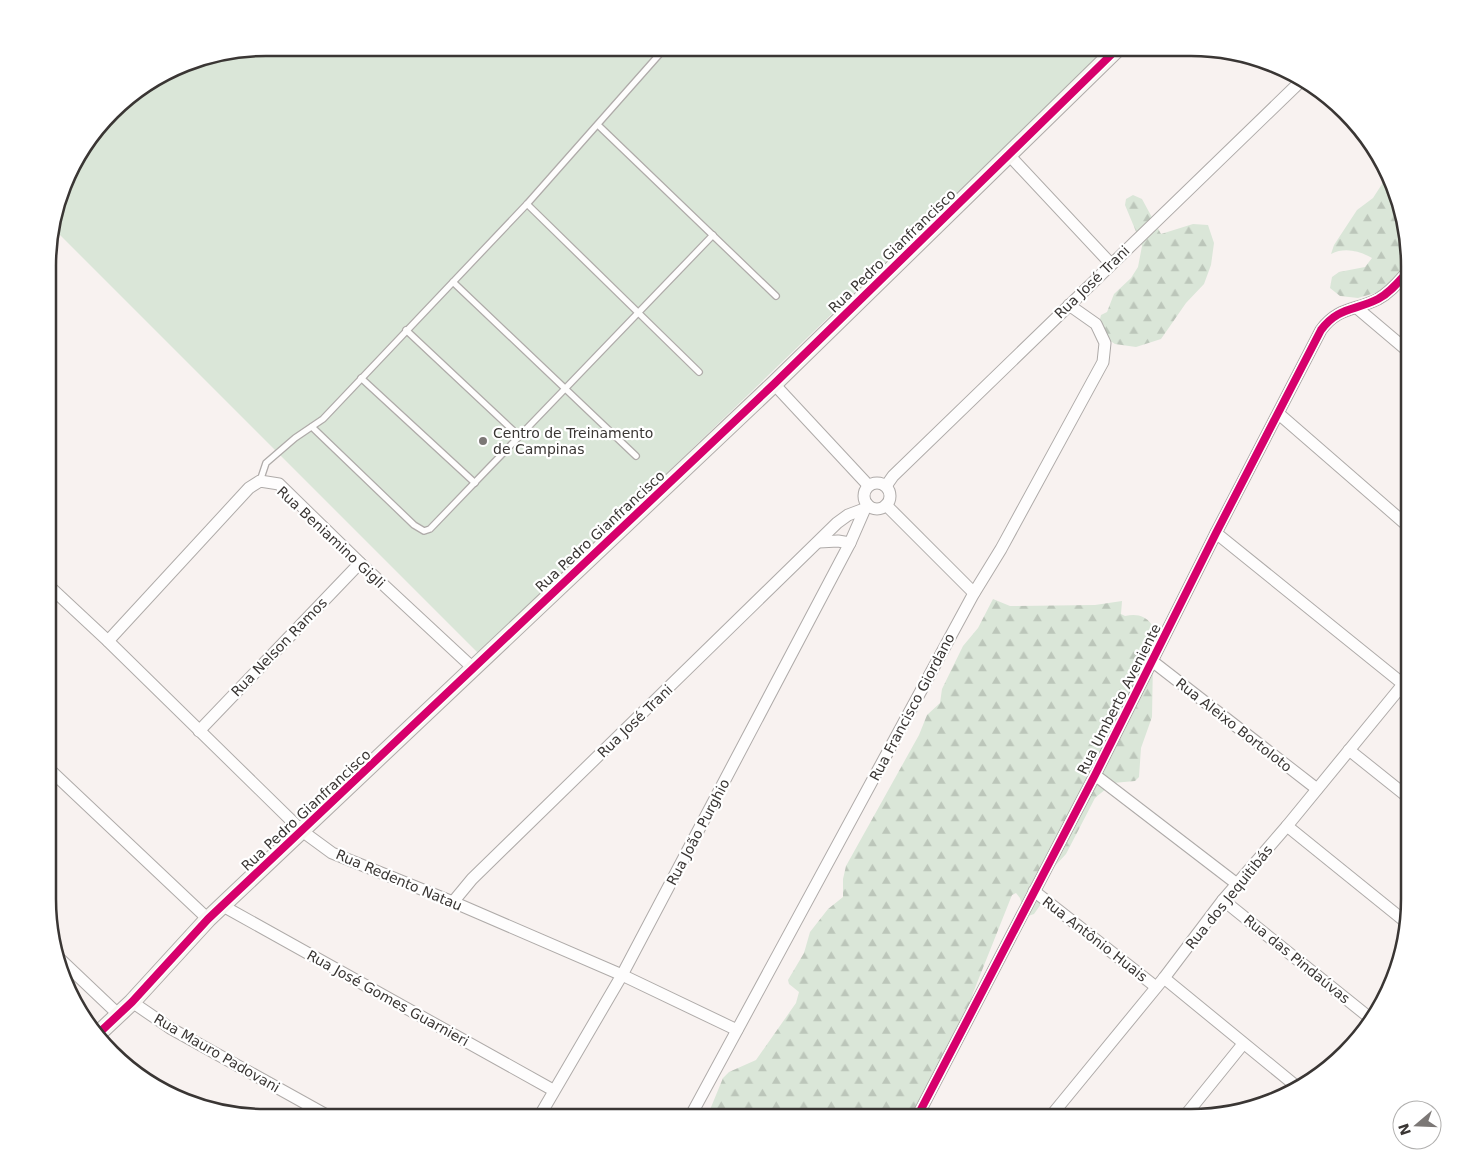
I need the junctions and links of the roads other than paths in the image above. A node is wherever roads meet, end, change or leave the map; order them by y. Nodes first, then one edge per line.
1 (658, 56) edge
2 (1110, 56) edge
3 (1297, 85) edge
4 (598, 124) junction
5 (1009, 155) junction
6 (527, 204) junction
7 (714, 235) junction
8 (1111, 264) junction
9 (1401, 280) edge
10 (453, 282) junction
11 (776, 296) dead end
12 (1069, 305) junction
13 (1357, 308) junction
14 (639, 314) junction
15 (406, 330) junction
16 (1401, 345) edge
17 (700, 372) dead end
18 (361, 378) junction
19 (774, 384) junction
20 (564, 389) junction
21 (1279, 414) junction
22 (312, 428) junction
23 (518, 436) junction
24 (636, 456) dead end
25 (260, 481) junction
26 (475, 483) junction
27 (868, 485) junction
28 (886, 486) junction
29 (873, 507) junction
30 (1401, 519) edge
31 (1216, 533) junction
32 (819, 542) junction
33 (850, 543) junction
34 (360, 563) junction
35 (56, 593) edge
36 (974, 593) junction
37 (108, 641) junction
38 (1152, 661) junction
39 (473, 668) junction
40 (1401, 677) edge
41 (1401, 687) edge
42 (199, 731) junction
43 (1349, 750) junction
44 (1095, 775) junction
45 (56, 776) edge
46 (1317, 789) junction
47 (1401, 792) edge
48 (1287, 826) junction
49 (302, 830) junction
50 (1237, 884) junction
51 (1034, 891) junction
52 (1223, 900) junction
53 (453, 902) junction
54 (223, 906) junction
55 (1400, 917) edge
56 (208, 919) junction
57 (67, 965) edge
58 (622, 975) junction
59 (1160, 983) junction
60 (132, 1002) junction
61 (1365, 1014) edge
62 (119, 1015) junction
63 (103, 1030) edge
64 (738, 1030) junction
65 (1244, 1044) junction
66 (1292, 1083) edge
67 (553, 1090) junction
68 (316, 1109) edge
69 (543, 1109) edge
70 (694, 1109) edge
71 (921, 1109) edge
72 (1057, 1109) edge
73 (1191, 1109) edge

1 - 4 lane
2 - 5 street, Rua Pedro Gianfrancisco
3 - 8 street, Rua José Trani
4 - 6 lane
4 - 7 lane
5 - 8 street
5 - 19 street, Rua Pedro Gianfrancisco
6 - 10 lane
6 - 14 lane
7 - 11 lane
7 - 14 lane
8 - 12 street, Rua José Trani
9 - 13 street, Rua Umberto Aveniente
10 - 15 lane
10 - 20 lane
12 - 28 street, Rua José Trani
12 - 36 street, Rua Francisco Giordano
13 - 16 street
13 - 21 street, Rua Umberto Aveniente
14 - 17 lane
14 - 20 lane
15 - 18 lane
15 - 23 lane
18 - 22 lane
18 - 26 lane
19 - 27 street
19 - 39 street, Rua Pedro Gianfrancisco
20 - 23 lane
20 - 24 lane
21 - 30 street
21 - 31 street, Rua Umberto Aveniente
22 - 25 lane
22 - 26 lane
23 - 26 lane
25 - 34 street, Rua Beniamino Gigli
25 - 37 street, Rua Beniamino Gigli
27 - 28 street
27 - 29 street
28 - 29 street
29 - 32 street, Rua José Trani
29 - 33 street, Rua João Purghio
29 - 36 street
31 - 38 street, Rua Umberto Aveniente
31 - 40 street
32 - 33 street
32 - 53 street, Rua José Trani
33 - 58 street, Rua João Purghio
34 - 39 street, Rua Beniamino Gigli
34 - 42 street, Rua Nelson Ramos
35 - 37 street, Rua Redento Natau
36 - 64 street, Rua Francisco Giordano
37 - 42 street, Rua Redento Natau
38 - 44 street, Rua Umberto Aveniente
38 - 46 street, Rua Aleixo Bortoloto
39 - 49 street, Rua Pedro Gianfrancisco
41 - 43 street, Rua dos Jequitibás
42 - 49 street, Rua Redento Natau
43 - 46 street, Rua dos Jequitibás
43 - 47 street
44 - 50 street
44 - 51 street, Rua Umberto Aveniente
45 - 56 street
46 - 48 street, Rua dos Jequitibás
48 - 50 street, Rua dos Jequitibás
48 - 55 street
49 - 53 street, Rua Redento Natau
49 - 54 street, Rua Pedro Gianfrancisco
50 - 52 street, Rua dos Jequitibás
51 - 59 street, Rua Antônio Huais
51 - 71 street, Rua Umberto Aveniente
52 - 59 street, Rua dos Jequitibás
52 - 61 street, Rua das Pindaúvas
53 - 58 street, Rua Redento Natau
54 - 56 street, Rua Pedro Gianfrancisco
54 - 67 street, Rua José Gomes Guarnieri
56 - 60 street, Rua Pedro Gianfrancisco
57 - 62 street
58 - 64 street, Rua Redento Natau
58 - 67 street, Rua João Purghio
59 - 65 street, Rua Antônio Huais
59 - 72 street, Rua dos Jequitibás
60 - 62 street, Rua Pedro Gianfrancisco
60 - 68 street, Rua Mauro Padovani
62 - 63 street, Rua Pedro Gianfrancisco
64 - 70 street, Rua Francisco Giordano
65 - 66 street, Rua Antônio Huais
65 - 73 street
67 - 69 street, Rua João Purghio

